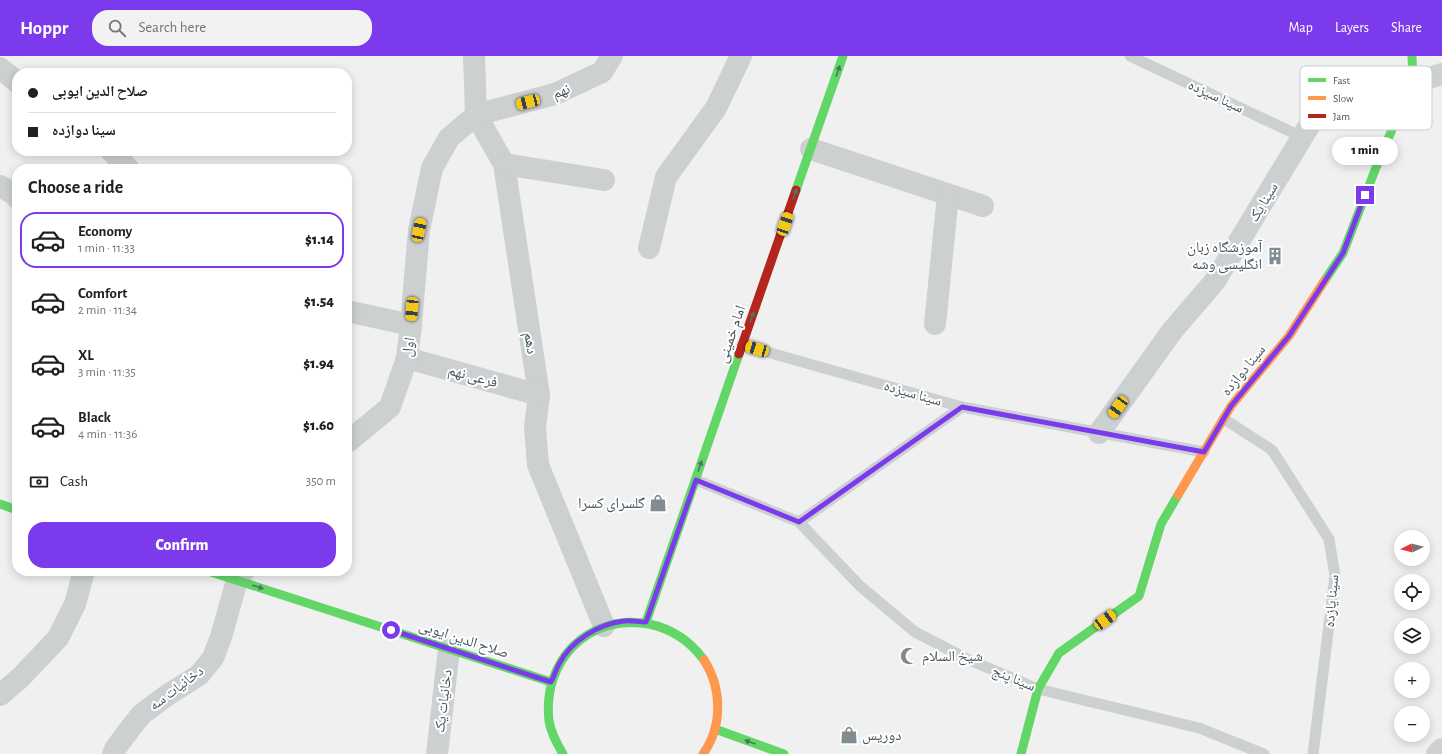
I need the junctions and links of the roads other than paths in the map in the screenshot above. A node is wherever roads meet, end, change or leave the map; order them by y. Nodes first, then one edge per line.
1 (474, 56) edge
2 (612, 56) edge
3 (741, 56) edge
4 (843, 56) edge
5 (1130, 56) edge
6 (1412, 56) edge
7 (1412, 66) edge
8 (0, 68) edge
9 (1442, 74) edge
10 (1432, 77) edge
11 (12, 78) edge
12 (476, 116) junction
13 (1306, 130) edge
14 (1392, 130) edge
15 (1302, 136) junction
16 (811, 149) junction
17 (116, 156) edge
18 (124, 164) edge
19 (504, 164) junction
20 (604, 180) dead end
21 (0, 186) edge
22 (12, 193) edge
23 (948, 194) junction
24 (983, 206) dead end
25 (649, 248) dead end
26 (352, 311) edge
27 (935, 324) dead end
28 (411, 325) junction
29 (742, 345) junction
30 (407, 358) junction
31 (539, 394) junction
32 (962, 407) junction
33 (1224, 419) junction
34 (1099, 432) junction
35 (352, 439) edge
36 (1204, 452) junction
37 (696, 480) junction
38 (0, 504) edge
39 (12, 508) edge
40 (799, 522) junction
41 (83, 576) edge
42 (240, 576) edge
43 (646, 622) junction
44 (604, 626) junction
45 (449, 648) junction
46 (551, 682) junction
47 (1038, 688) junction
48 (0, 695) edge
49 (715, 729) junction
50 (1442, 749) edge
51 (113, 754) edge
52 (437, 754) edge
53 (563, 754) edge
54 (703, 754) edge
55 (784, 754) edge
56 (1021, 754) edge
57 (1264, 754) edge
58 (1313, 754) edge
59 (1437, 754) edge

1 - 12 street, دهم
2 - 12 street, نهم
3 - 25 street
16 -> 4 main road, امام خمینی
5 - 15 lane, سینا سیزده
6 - 7 main road
8 - 11 street
9 - 10 street, سینا یک
12 - 19 street, دهم
12 - 28 street, اول
13 - 15 street, سینا یک
14 - 33 main road, سینا دوازده
15 - 34 street, سینا یک
16 - 23 street
29 -> 16 main road, امام خمینی
17 - 18 street
19 - 20 street
19 - 31 street, دهم
21 - 22 street
23 - 24 street
23 - 27 street
26 - 28 street
28 - 30 street, اول
29 - 32 lane, سینا سیزده
37 -> 29 main road, امام خمینی
30 - 31 street, فرعی نهم
30 - 35 street, اول
31 - 44 street, دهم
32 - 34 lane, سینا سیزده
32 - 40 lane
33 - 36 main road, سینا دوازده
33 - 58 lane, سینا یازده
34 - 36 lane, سینا سیزده
36 - 47 main road, سینا دوازده
37 - 40 lane, سینا پنج
37 - 43 main road, امام خمینی
38 - 39 main road
40 - 47 lane, سینا پنج
41 - 48 street
42 -> 45 main road, صلاح الدین ایوبی
42 - 51 street, دخانیات سه
43 - 44 main road
43 - 49 main road
44 - 46 main road
45 - 46 main road, صلاح الدین ایوبی
45 - 52 street, دخانیات یک
46 - 53 main road
47 - 56 main road, سینا دوازده
47 - 57 lane, سینا پنج
49 - 54 main road
55 -> 49 main road
50 - 59 street

